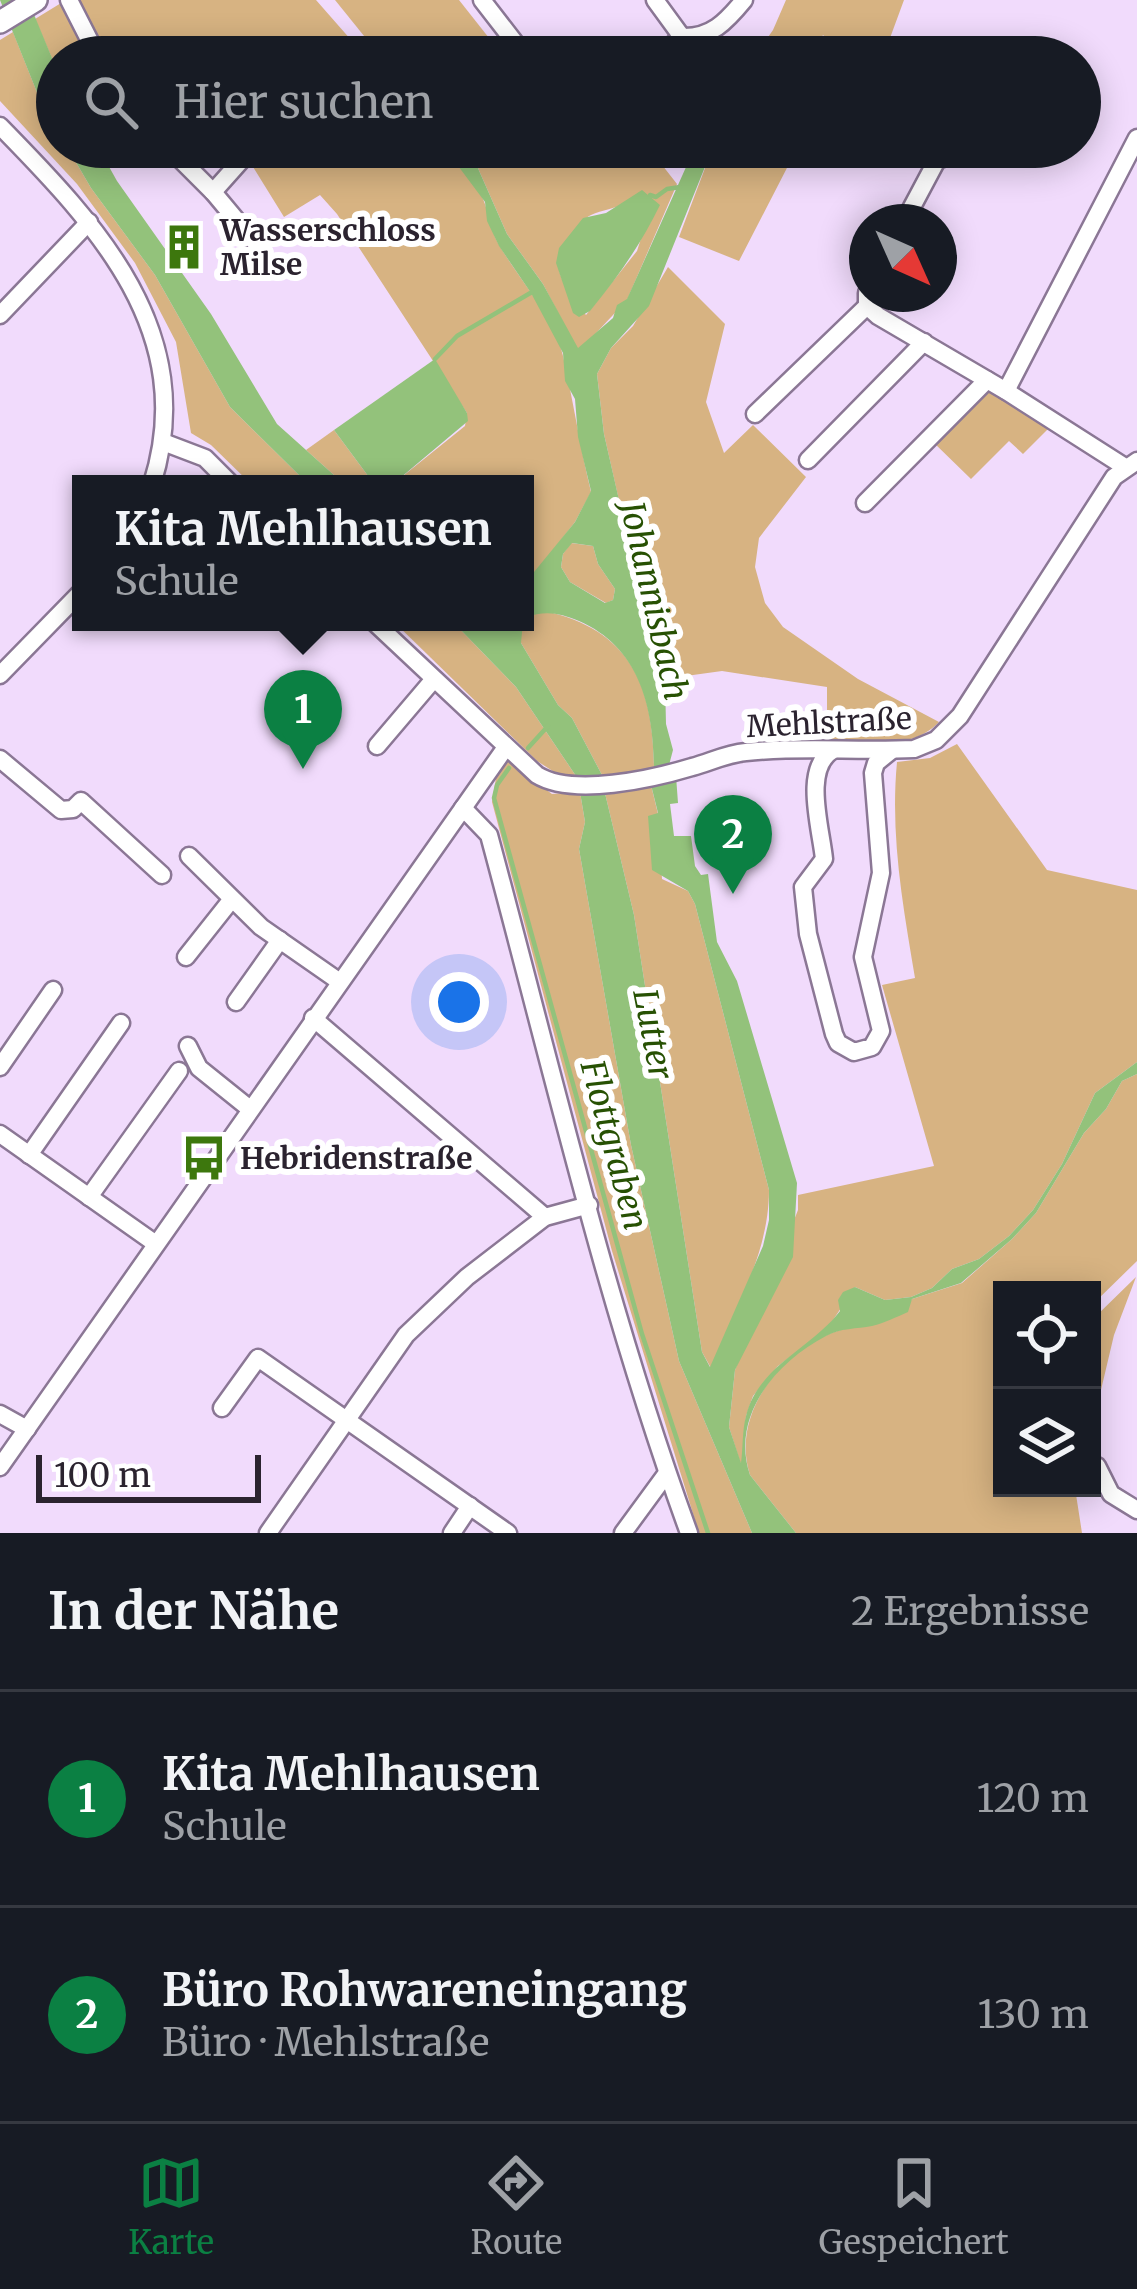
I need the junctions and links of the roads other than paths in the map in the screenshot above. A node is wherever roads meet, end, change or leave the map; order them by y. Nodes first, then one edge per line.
1 (36, 0) edge
2 (69, 0) edge
3 (482, 0) edge
4 (656, 0) edge
5 (744, 0) edge
6 (0, 22) edge
7 (87, 36) edge
8 (510, 36) edge
9 (681, 36) edge
10 (694, 36) edge
11 (0, 126) edge
12 (1137, 138) edge
13 (36, 162) edge
14 (42, 168) edge
15 (189, 168) edge
16 (234, 168) edge
17 (933, 168) edge
18 (213, 192) junction
19 (914, 204) edge
20 (89, 222) junction
21 (258, 246) dead end
22 (855, 312) edge
23 (883, 312) edge
24 (0, 316) edge
25 (924, 342) junction
26 (987, 380) junction
27 (1006, 391) junction
28 (755, 414) dead end
29 (163, 442) junction
30 (808, 460) dead end
31 (1131, 464) edge
32 (154, 475) edge
33 (222, 475) edge
34 (865, 503) dead end
35 (72, 601) edge
36 (383, 631) edge
37 (0, 675) edge
38 (434, 679) junction
39 (377, 746) dead end
40 (506, 747) junction
41 (833, 750) junction
42 (892, 750) junction
43 (0, 759) edge
44 (463, 808) junction
45 (189, 856) dead end
46 (162, 874) dead end
47 (232, 899) junction
48 (280, 940) junction
49 (186, 957) dead end
50 (340, 982) junction
51 (53, 990) dead end
52 (236, 1002) dead end
53 (313, 1018) junction
54 (121, 1023) dead end
55 (188, 1046) dead end
56 (0, 1067) edge
57 (179, 1071) dead end
58 (250, 1109) junction
59 (0, 1134) edge
60 (29, 1155) junction
61 (89, 1197) junction
62 (589, 1205) junction
63 (545, 1217) junction
64 (156, 1244) junction
65 (222, 1408) dead end
66 (0, 1414) edge
67 (348, 1419) junction
68 (27, 1430) junction
69 (0, 1467) edge
70 (667, 1473) junction
71 (1101, 1473) edge
72 (470, 1506) junction
73 (1137, 1510) edge
74 (268, 1533) edge
75 (452, 1533) edge
76 (508, 1533) edge
77 (623, 1533) edge
78 (689, 1533) edge

1 - 6 main road
2 - 7 street
3 - 8 street
4 - 9 street
5 - 10 street
11 - 13 street
12 - 27 street
14 - 20 street
15 - 18 street
16 - 18 street
17 - 19 street
18 - 21 street
20 - 24 street
20 - 29 street
22 - 28 street
23 - 25 street
25 - 26 street
25 - 30 street
26 - 27 street
26 - 34 street
27 - 31 street
29 - 32 street
29 - 33 street
31 - 42 street, Mehlstraße
35 - 37 street
36 - 38 street, Mehlstraße
38 - 39 street
38 - 40 street, Mehlstraße
40 - 41 street, Mehlstraße
40 - 44 street
41 - 42 street, Mehlstraße
41 - 42 street
43 - 46 street
44 - 50 street
44 - 62 street
45 - 47 street
47 - 48 street
47 - 49 street
48 - 50 street
48 - 52 street
50 - 53 street
51 - 56 street
53 - 58 street
53 - 63 street
54 - 60 street
55 - 58 street
57 - 61 street
58 - 64 street
59 - 60 street
60 - 61 street
61 - 64 street
62 - 63 street
62 - 70 street
63 - 67 street
64 - 68 street
65 - 67 street
66 - 68 street
67 - 72 street
67 - 74 street
68 - 69 street
70 - 77 street
70 - 78 street
71 - 73 street
72 - 75 street
72 - 76 street

